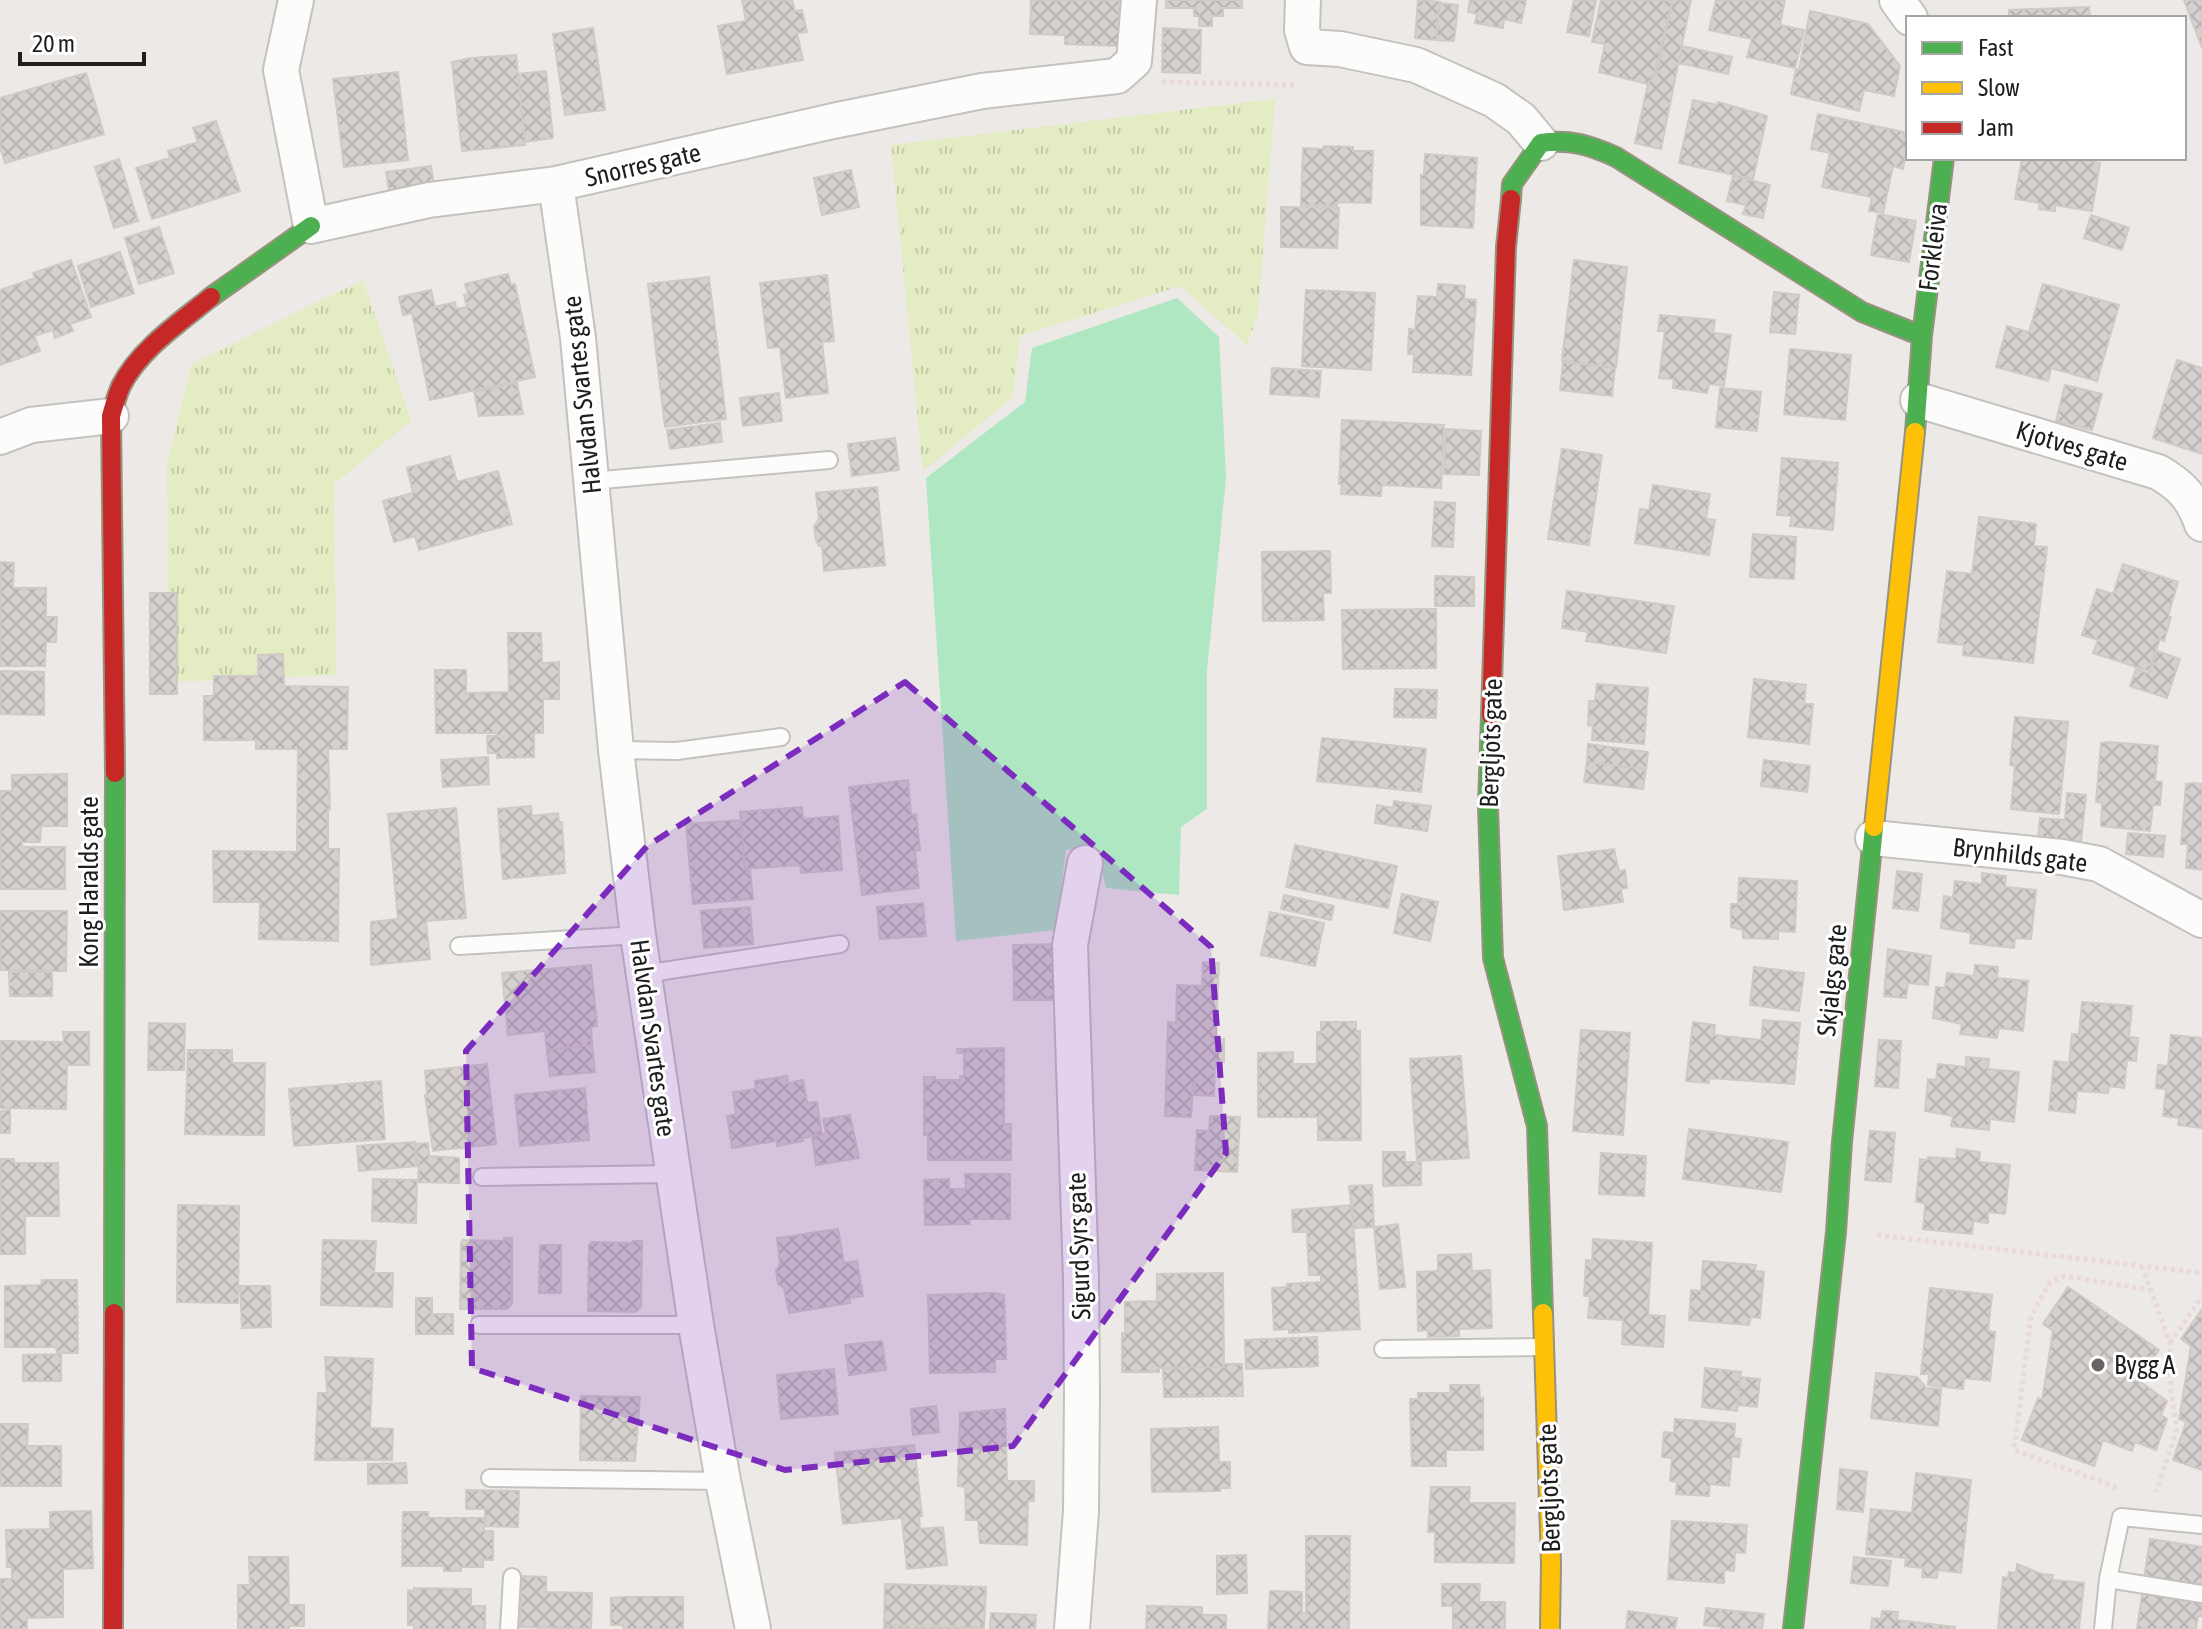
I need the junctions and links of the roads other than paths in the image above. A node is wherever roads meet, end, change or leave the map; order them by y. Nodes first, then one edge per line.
1 (296, 0) edge
2 (1139, 0) edge
3 (1303, 0) edge
4 (1541, 143) junction
5 (1944, 160) edge
6 (556, 184) junction
7 (311, 226) junction
8 (1922, 336) junction
9 (1918, 400) junction
10 (111, 416) junction
11 (0, 437) edge
12 (829, 460) dead end
13 (591, 481) junction
14 (2202, 524) edge
15 (781, 737) dead end
16 (616, 750) junction
17 (1873, 838) junction
18 (1085, 863) dead end
19 (2202, 920) edge
20 (638, 935) junction
21 (840, 944) dead end
22 (459, 946) dead end
23 (644, 974) junction
24 (672, 1174) junction
25 (482, 1177) dead end
26 (479, 1325) dead end
27 (696, 1325) junction
28 (1544, 1347) junction
29 (1383, 1349) dead end
30 (490, 1478) dead end
31 (723, 1481) junction
32 (2202, 1525) edge
33 (512, 1577) dead end
34 (2108, 1579) junction
35 (2202, 1594) edge
36 (113, 1629) edge
37 (509, 1629) edge
38 (753, 1629) edge
39 (1072, 1629) edge
40 (1550, 1629) edge
41 (1793, 1629) edge
42 (2103, 1629) edge

1 - 7 street
2 - 6 street, Snorres gate
3 - 4 street
4 - 8 street
4 - 28 street, Bergljots gate
5 - 8 street, Forkleiva
6 - 7 street, Snorres gate
6 - 13 street, Halvdan Svartes gate
7 - 10 street, Kong Haralds gate
8 - 9 street, Skjalgs gate
9 - 14 street, Kjotves gate
9 - 17 street, Skjalgs gate
10 - 11 street
10 - 36 street, Kong Haralds gate
12 - 13 lane
13 - 16 street, Halvdan Svartes gate
15 - 16 lane
16 - 20 street, Halvdan Svartes gate
17 - 19 street, Brynhilds gate
17 - 41 street, Skjalgs gate
18 - 39 street, Sigurd Syrs gate
20 - 22 lane
20 - 23 street, Halvdan Svartes gate
21 - 23 lane
23 - 24 street, Halvdan Svartes gate
24 - 25 lane
24 - 27 street, Halvdan Svartes gate
26 - 27 lane
27 - 31 street, Halvdan Svartes gate
28 - 29 lane
28 - 40 street, Bergljots gate
30 - 31 lane
31 - 38 street, Halvdan Svartes gate
32 - 34 lane
33 - 37 lane
34 - 35 lane
34 - 42 lane

